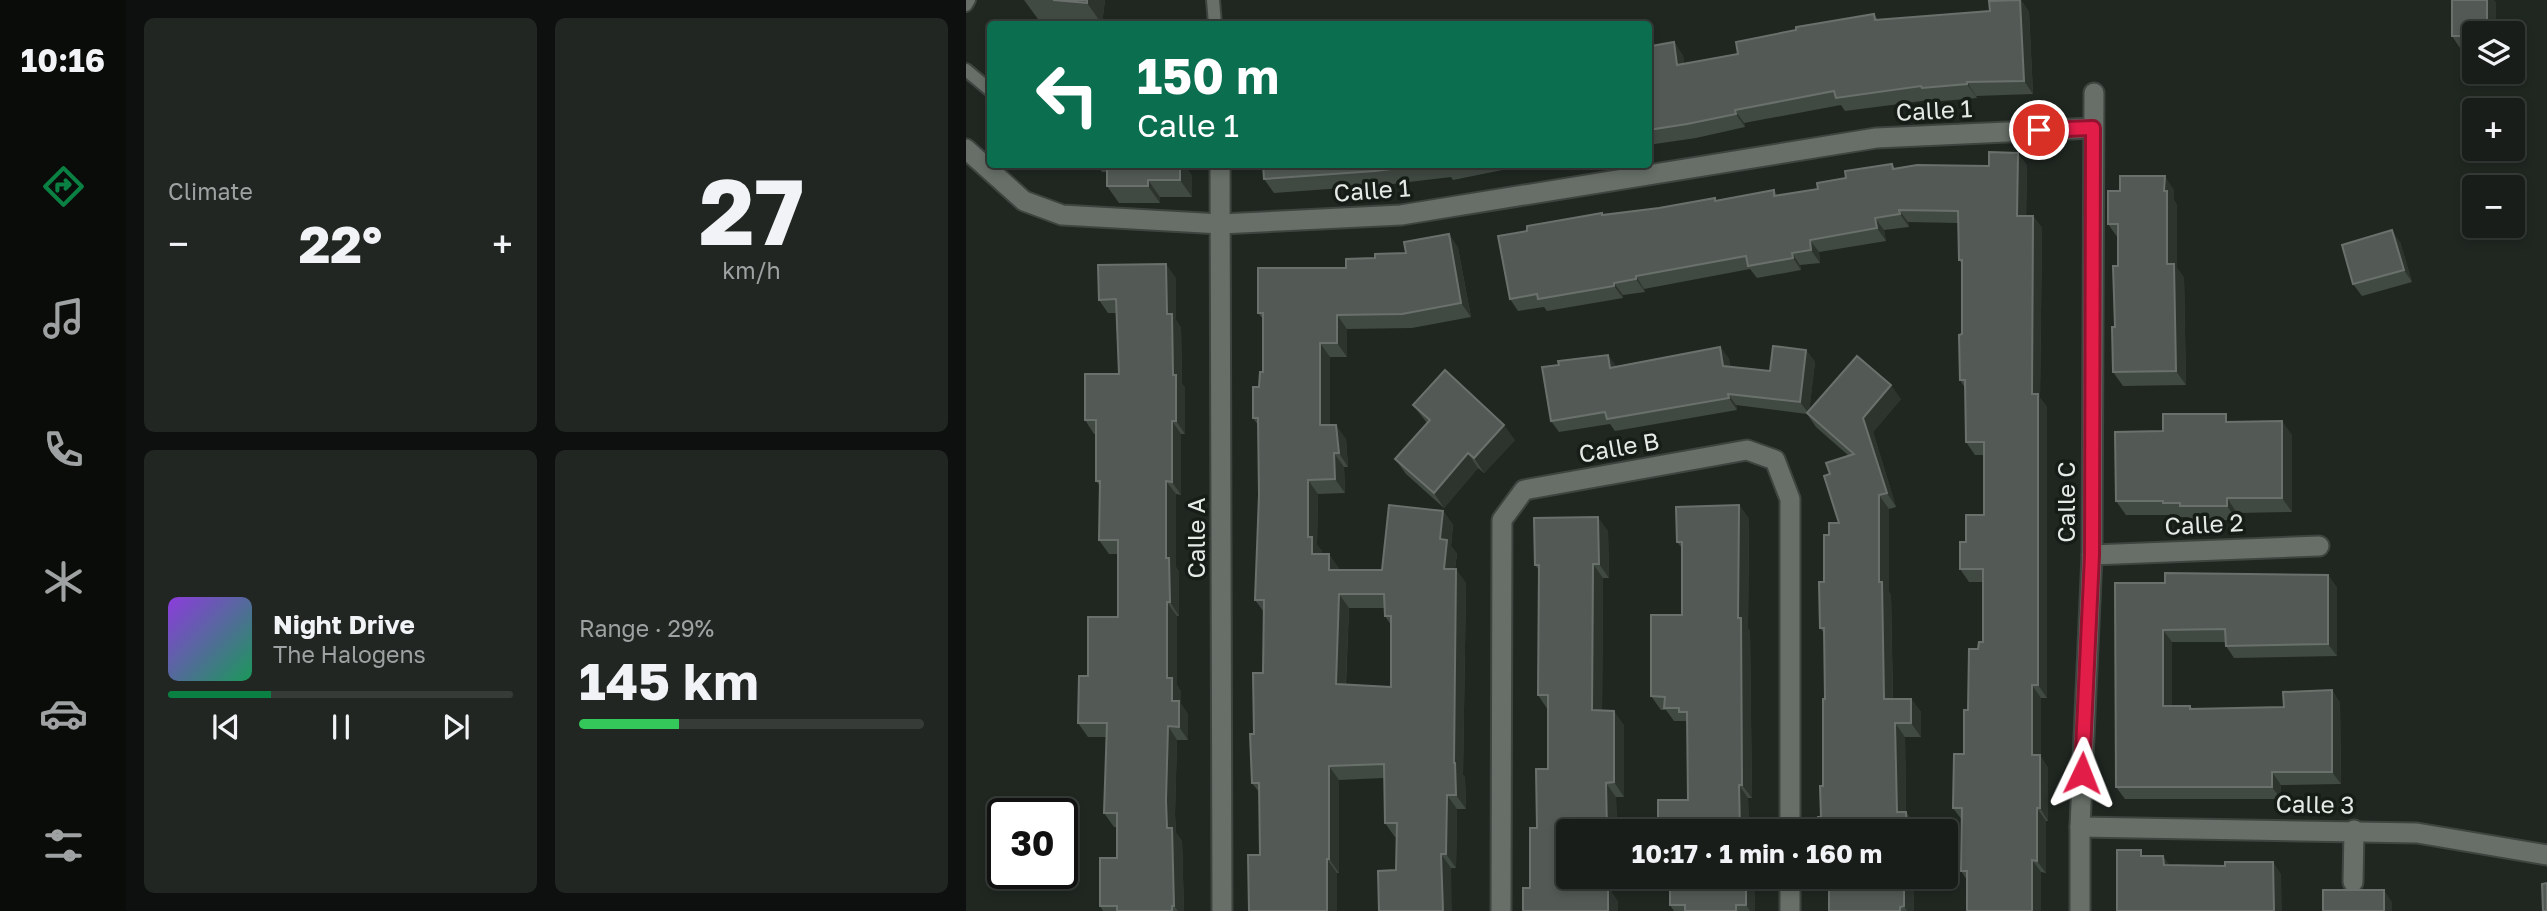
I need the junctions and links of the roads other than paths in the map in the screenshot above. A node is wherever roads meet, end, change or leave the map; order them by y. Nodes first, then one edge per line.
1 (969, 0) edge
2 (1213, 0) edge
3 (966, 5) edge
4 (1215, 21) edge
5 (966, 70) edge
6 (987, 88) edge
7 (2094, 93) dead end
8 (2093, 128) junction
9 (966, 149) edge
10 (987, 168) edge
11 (987, 168) edge
12 (1220, 168) edge
13 (1221, 224) junction
14 (2319, 546) dead end
15 (2092, 555) junction
16 (1790, 819) edge
17 (2080, 827) junction
18 (2354, 830) junction
19 (2547, 855) edge
20 (2353, 882) dead end
21 (1790, 889) edge
22 (1222, 911) edge
23 (1502, 911) edge
24 (1790, 911) edge
25 (2080, 911) edge

1 - 3 lane
2 - 4 lane
5 - 6 lane
7 - 8 street, Calle C
8 - 13 street, Calle 1
8 - 15 street, Calle C
9 - 10 street, Calle 1
11 - 13 street, Calle 1
12 - 13 street, Calle A
13 - 22 street, Calle A
14 - 15 street, Calle 2
15 - 17 street, Calle C
16 - 23 street, Calle B
17 - 18 street, Calle 3
17 - 25 street, Calle C
18 - 19 street, Calle 3
18 - 20 street
21 - 24 street

